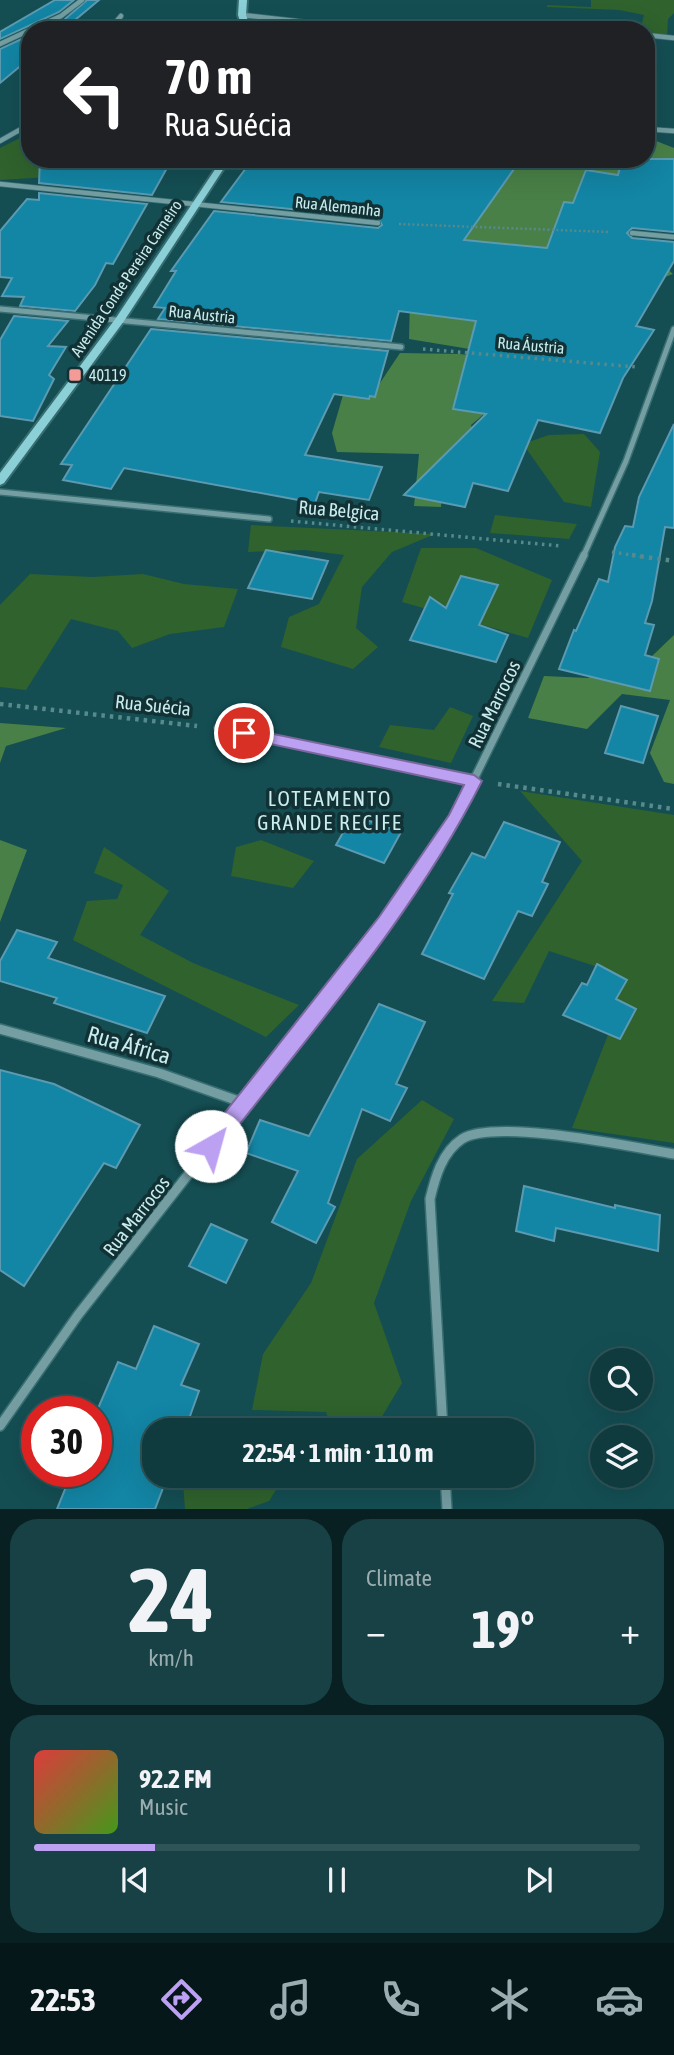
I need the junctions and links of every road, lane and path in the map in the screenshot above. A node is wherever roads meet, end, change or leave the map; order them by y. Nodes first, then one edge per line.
1 (82, 0) edge
2 (243, 0) edge
3 (243, 15) junction
4 (121, 16) dead end
5 (50, 21) edge
6 (117, 21) edge
7 (245, 21) edge
8 (296, 21) edge
9 (21, 34) edge
10 (655, 36) edge
11 (674, 38) edge
12 (0, 44) edge
13 (21, 129) edge
14 (655, 130) edge
15 (674, 131) edge
16 (0, 141) edge
17 (220, 168) edge
18 (0, 184) edge
19 (195, 204) junction
20 (378, 223) joint
21 (632, 233) joint
22 (674, 237) edge
23 (0, 309) edge
24 (120, 318) junction
25 (674, 329) edge
26 (401, 347) joint
27 (658, 369) junction
28 (0, 481) edge
29 (0, 492) edge
30 (269, 519) joint
31 (587, 548) junction
32 (674, 561) edge
33 (0, 705) edge
34 (218, 728) joint
35 (474, 781) junction
36 (674, 808) edge
37 (0, 1029) edge
38 (244, 1103) junction
39 (674, 1154) edge
40 (442, 1418) edge
41 (0, 1426) edge
42 (446, 1488) edge
43 (447, 1509) edge

1 - 5 street
2 - 3 main road
3 - 7 main road
3 - 8 street
4 - 6 street
9 - 12 street
10 - 11 street
13 - 16 street
14 - 15 street
17 - 19 main road, Avenida Conde Pereira Carneiro
18 - 19 street, Rua Alemanha
19 - 20 street, Rua Alemanha
19 - 24 main road, Avenida Conde Pereira Carneiro
20 - 21 path, Rua Alemanha
21 - 22 street
23 - 24 street, Rua Austria
24 - 26 street, Rua Austria
24 - 28 main road, Avenida Conde Pereira Carneiro
25 - 27 street, Rua Marrocos
26 - 27 path, Rua Áustria
27 - 31 street, Rua Marrocos
29 - 30 street, Rua Belgica
30 - 31 path, Rua Belgica
31 - 32 path, Rua Belgica
31 - 35 street, Rua Marrocos
33 - 34 path, Rua Suécia
34 - 35 street
35 - 36 path
35 - 38 street, Rua Marrocos
37 - 38 street, Rua África
38 - 41 street, Rua Marrocos
39 - 40 street
42 - 43 street

